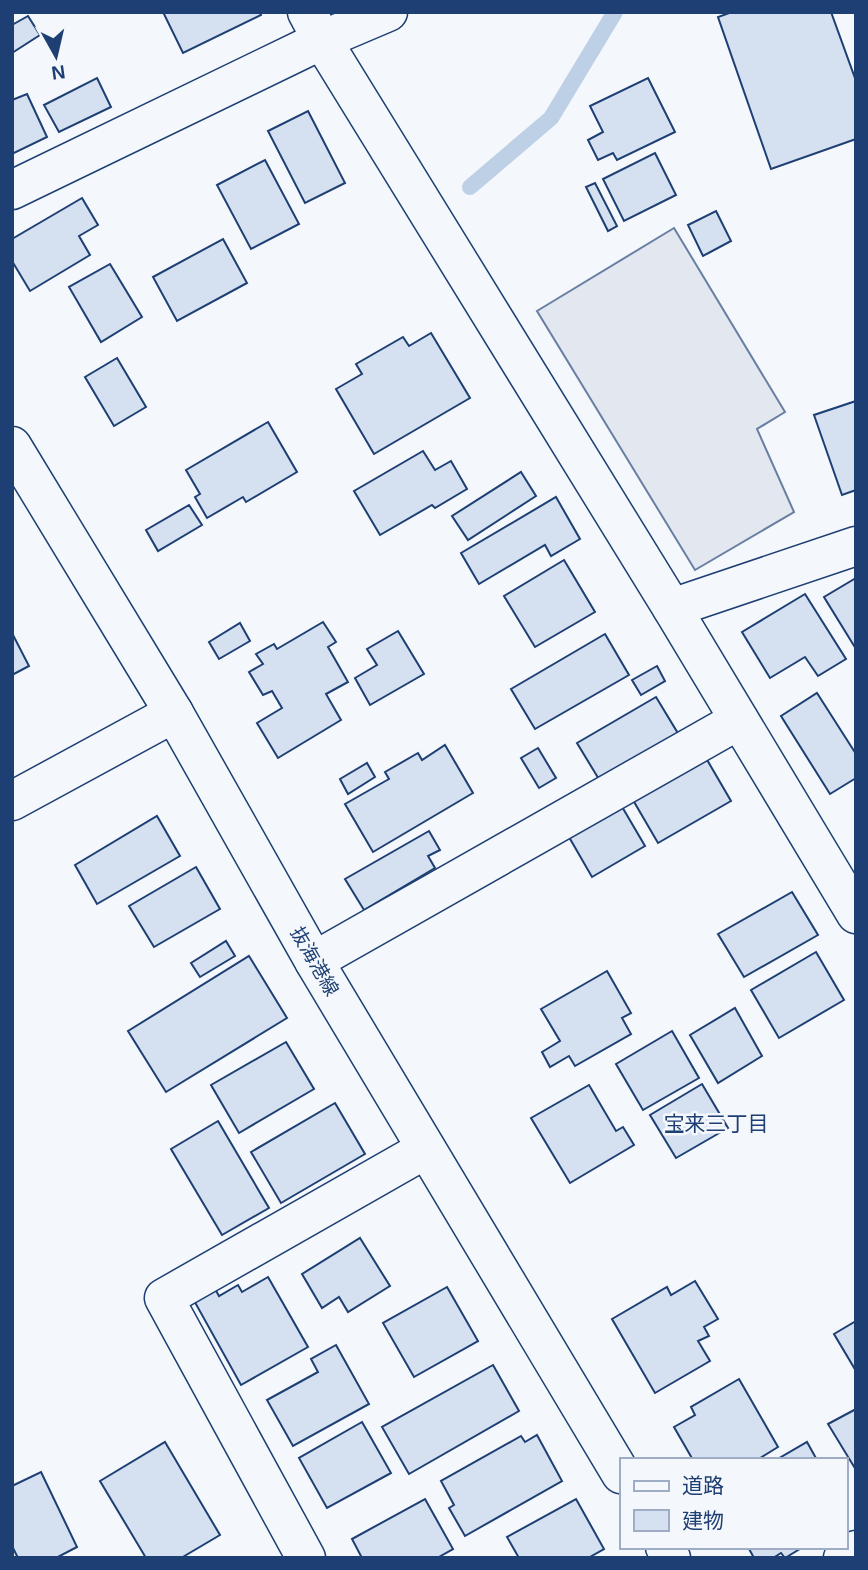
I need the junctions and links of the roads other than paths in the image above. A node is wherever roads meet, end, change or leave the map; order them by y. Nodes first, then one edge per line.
1 (388, 12) edge
2 (315, 26) edge
3 (12, 190) edge
4 (12, 446) edge
5 (856, 546) edge
6 (672, 608) junction
7 (174, 713) junction
8 (739, 720) junction
9 (12, 802) edge
10 (856, 914) edge
11 (314, 961) junction
12 (426, 1149) junction
13 (620, 1472) edge
14 (856, 1550) edge
15 (306, 1558) edge
16 (843, 1558) edge

1 - 2 street
2 - 3 street
2 - 6 street
4 - 7 street, 抜海港線
5 - 6 street
6 - 8 street
7 - 9 street
7 - 11 street, 抜海港線
8 - 10 street
8 - 11 street
11 - 12 street, 抜海港線
12 - 13 street, 抜海港線
12 - 15 street
14 - 16 street

